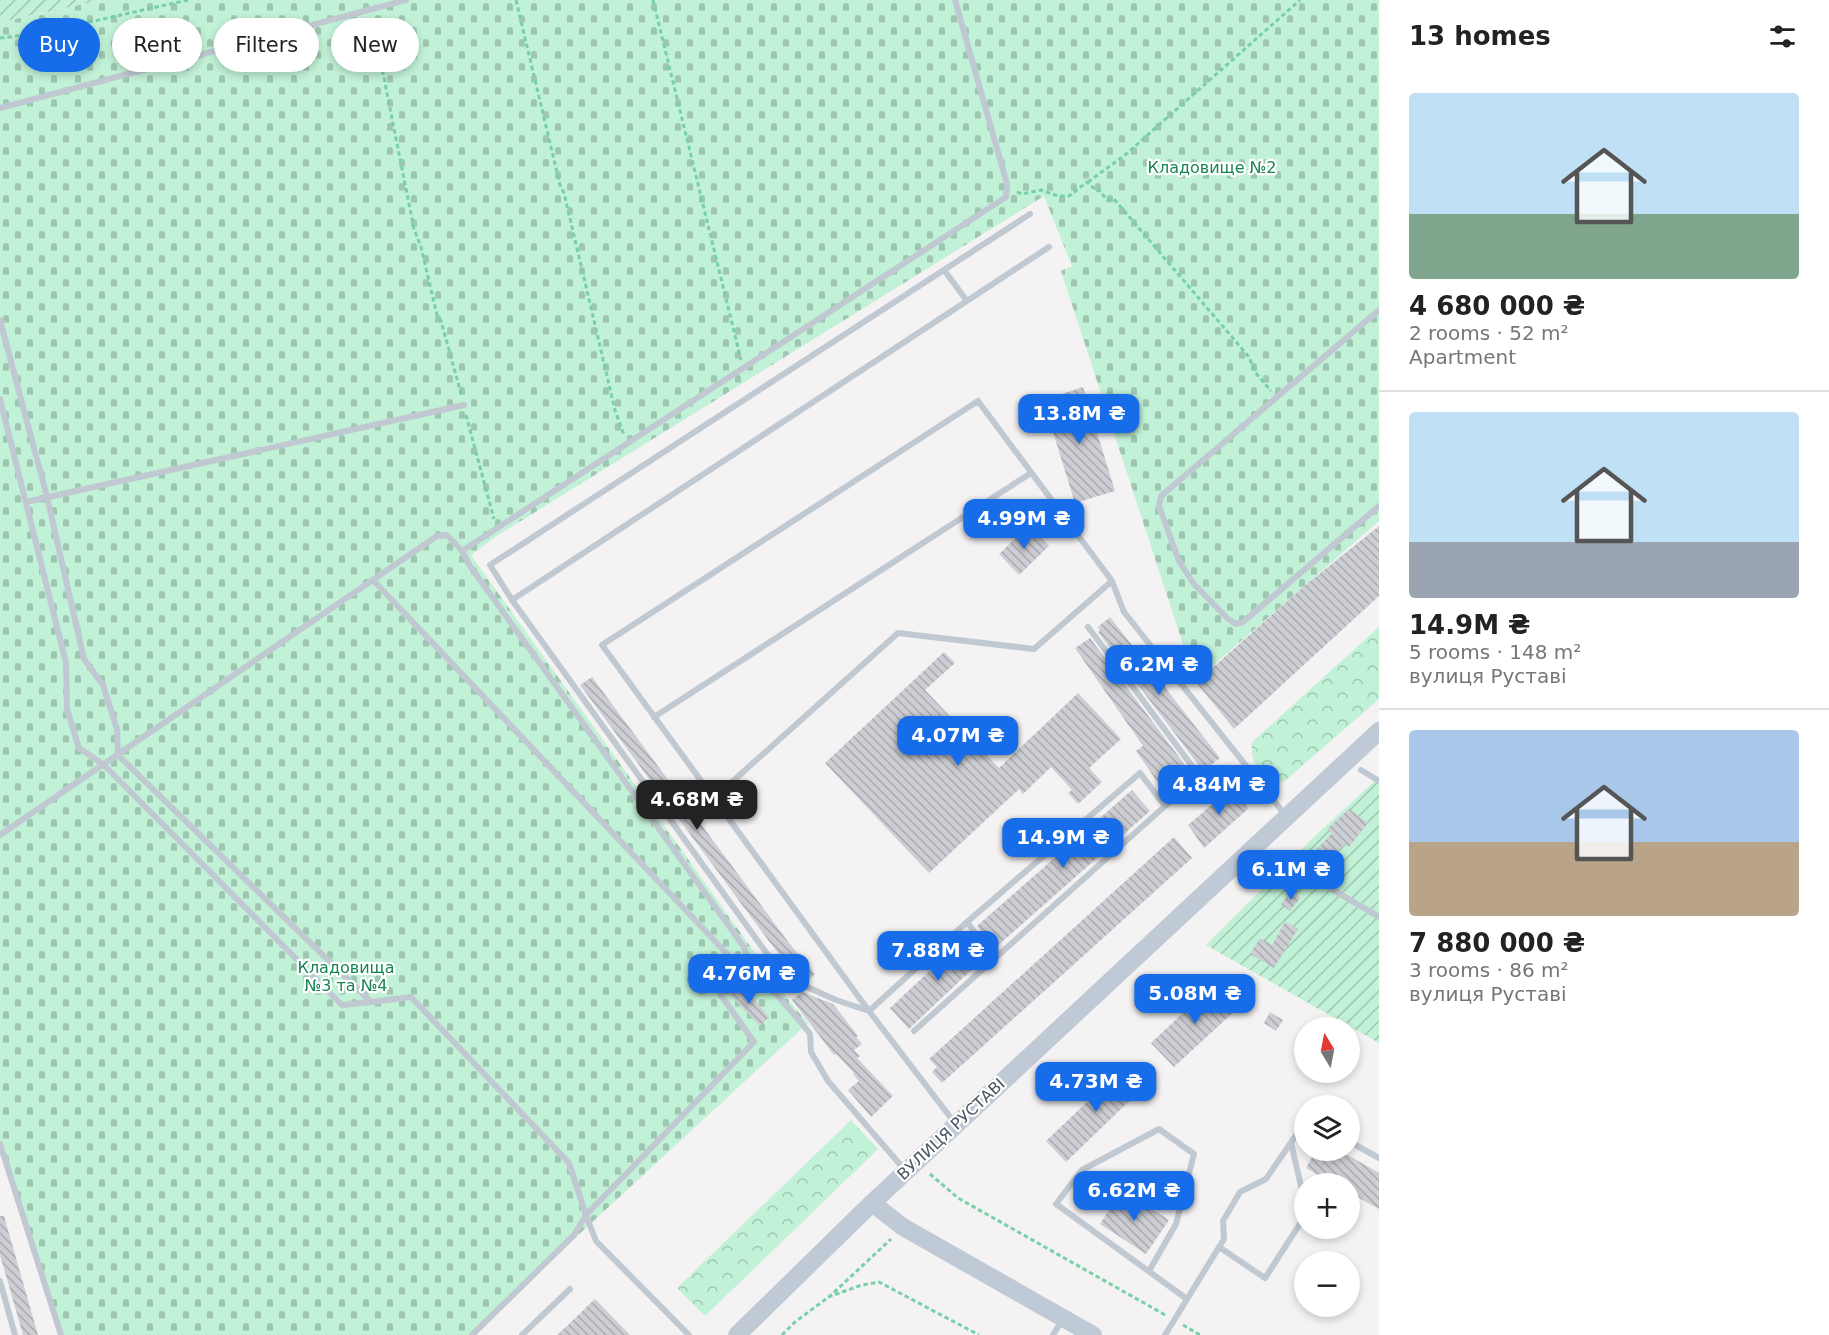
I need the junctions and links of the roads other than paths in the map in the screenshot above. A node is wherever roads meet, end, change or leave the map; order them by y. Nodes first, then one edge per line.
1 (406, 0) edge
2 (955, 0) edge
3 (0, 108) edge
4 (1030, 214) dead end
5 (1049, 247) dead end
6 (944, 270) junction
7 (967, 301) junction
8 (1379, 310) edge
9 (0, 320) edge
10 (0, 399) edge
11 (464, 405) road end
12 (1031, 473) junction
13 (47, 497) junction
14 (26, 502) junction
15 (1379, 506) edge
16 (462, 551) junction
17 (373, 580) junction
18 (1112, 581) junction
19 (512, 600) junction
20 (1088, 627) dead end
21 (654, 717) junction
22 (1379, 731) edge
23 (118, 755) junction
24 (104, 765) junction
25 (1361, 770) dead end
26 (1379, 781) edge
27 (714, 798) junction
28 (1166, 806) junction
29 (1287, 817) junction
30 (0, 835) edge
31 (1271, 853) dead end
32 (1379, 917) edge
33 (967, 921) junction
34 (994, 958) junction
35 (750, 964) junction
36 (370, 1002) junction
37 (868, 1011) junction
38 (914, 1031) dead end
39 (956, 1125) junction
40 (1294, 1138) edge
41 (1291, 1143) junction
42 (0, 1144) edge
43 (1360, 1148) edge
44 (1379, 1158) edge
45 (906, 1172) junction
46 (1298, 1173) edge
47 (872, 1203) junction
48 (586, 1215) junction
49 (1294, 1233) edge
50 (1218, 1247) junction
51 (1149, 1271) junction
52 (0, 1281) edge
53 (570, 1289) dead end
54 (1187, 1299) junction
55 (1063, 1317) junction
56 (15, 1335) edge
57 (61, 1335) edge
58 (472, 1335) edge
59 (522, 1335) edge
60 (689, 1335) edge
61 (737, 1335) edge
62 (1053, 1335) edge
63 (1092, 1335) edge
64 (1165, 1335) edge

1 - 3 lane
2 - 16 lane
4 - 6 lane
5 - 7 lane
6 - 7 lane
6 - 19 lane
7 - 19 lane
8 - 15 lane
9 - 13 lane
10 - 14 lane
11 - 13 lane
12 - 18 lane
12 - 21 lane
12 - 21 lane
13 - 14 lane
13 - 23 lane
14 - 24 lane
16 - 17 lane
16 - 35 lane
17 - 23 lane
17 - 35 lane
18 - 27 lane
18 - 29 lane
19 - 37 lane
20 - 28 lane
21 - 27 lane
22 - 29 main road, ВУЛИЦЯ РУСТАВІ
23 - 24 lane
23 - 36 lane
24 - 30 lane
24 - 36 lane
25 - 26 lane
27 - 37 lane
28 - 33 lane
28 - 34 lane
29 - 39 main road, ВУЛИЦЯ РУСТАВІ
31 - 32 lane
33 - 34 lane
33 - 37 lane
34 - 38 lane
35 - 45 lane
35 - 48 lane
36 - 48 lane
37 - 39 lane
39 - 45 main road, ВУЛИЦЯ РУСТАВІ
40 - 41 lane
41 - 46 lane
41 - 50 lane
42 - 57 lane
43 - 44 lane
45 - 47 main road, ВУЛИЦЯ РУСТАВІ
47 - 55 main road
47 - 61 main road, ВУЛИЦЯ РУСТАВІ
48 - 58 lane
48 - 60 lane
49 - 50 lane
50 - 54 lane
51 - 51 lane
51 - 54 lane
52 - 56 lane
53 - 59 lane
54 - 64 lane
55 - 62 lane
55 - 63 main road

